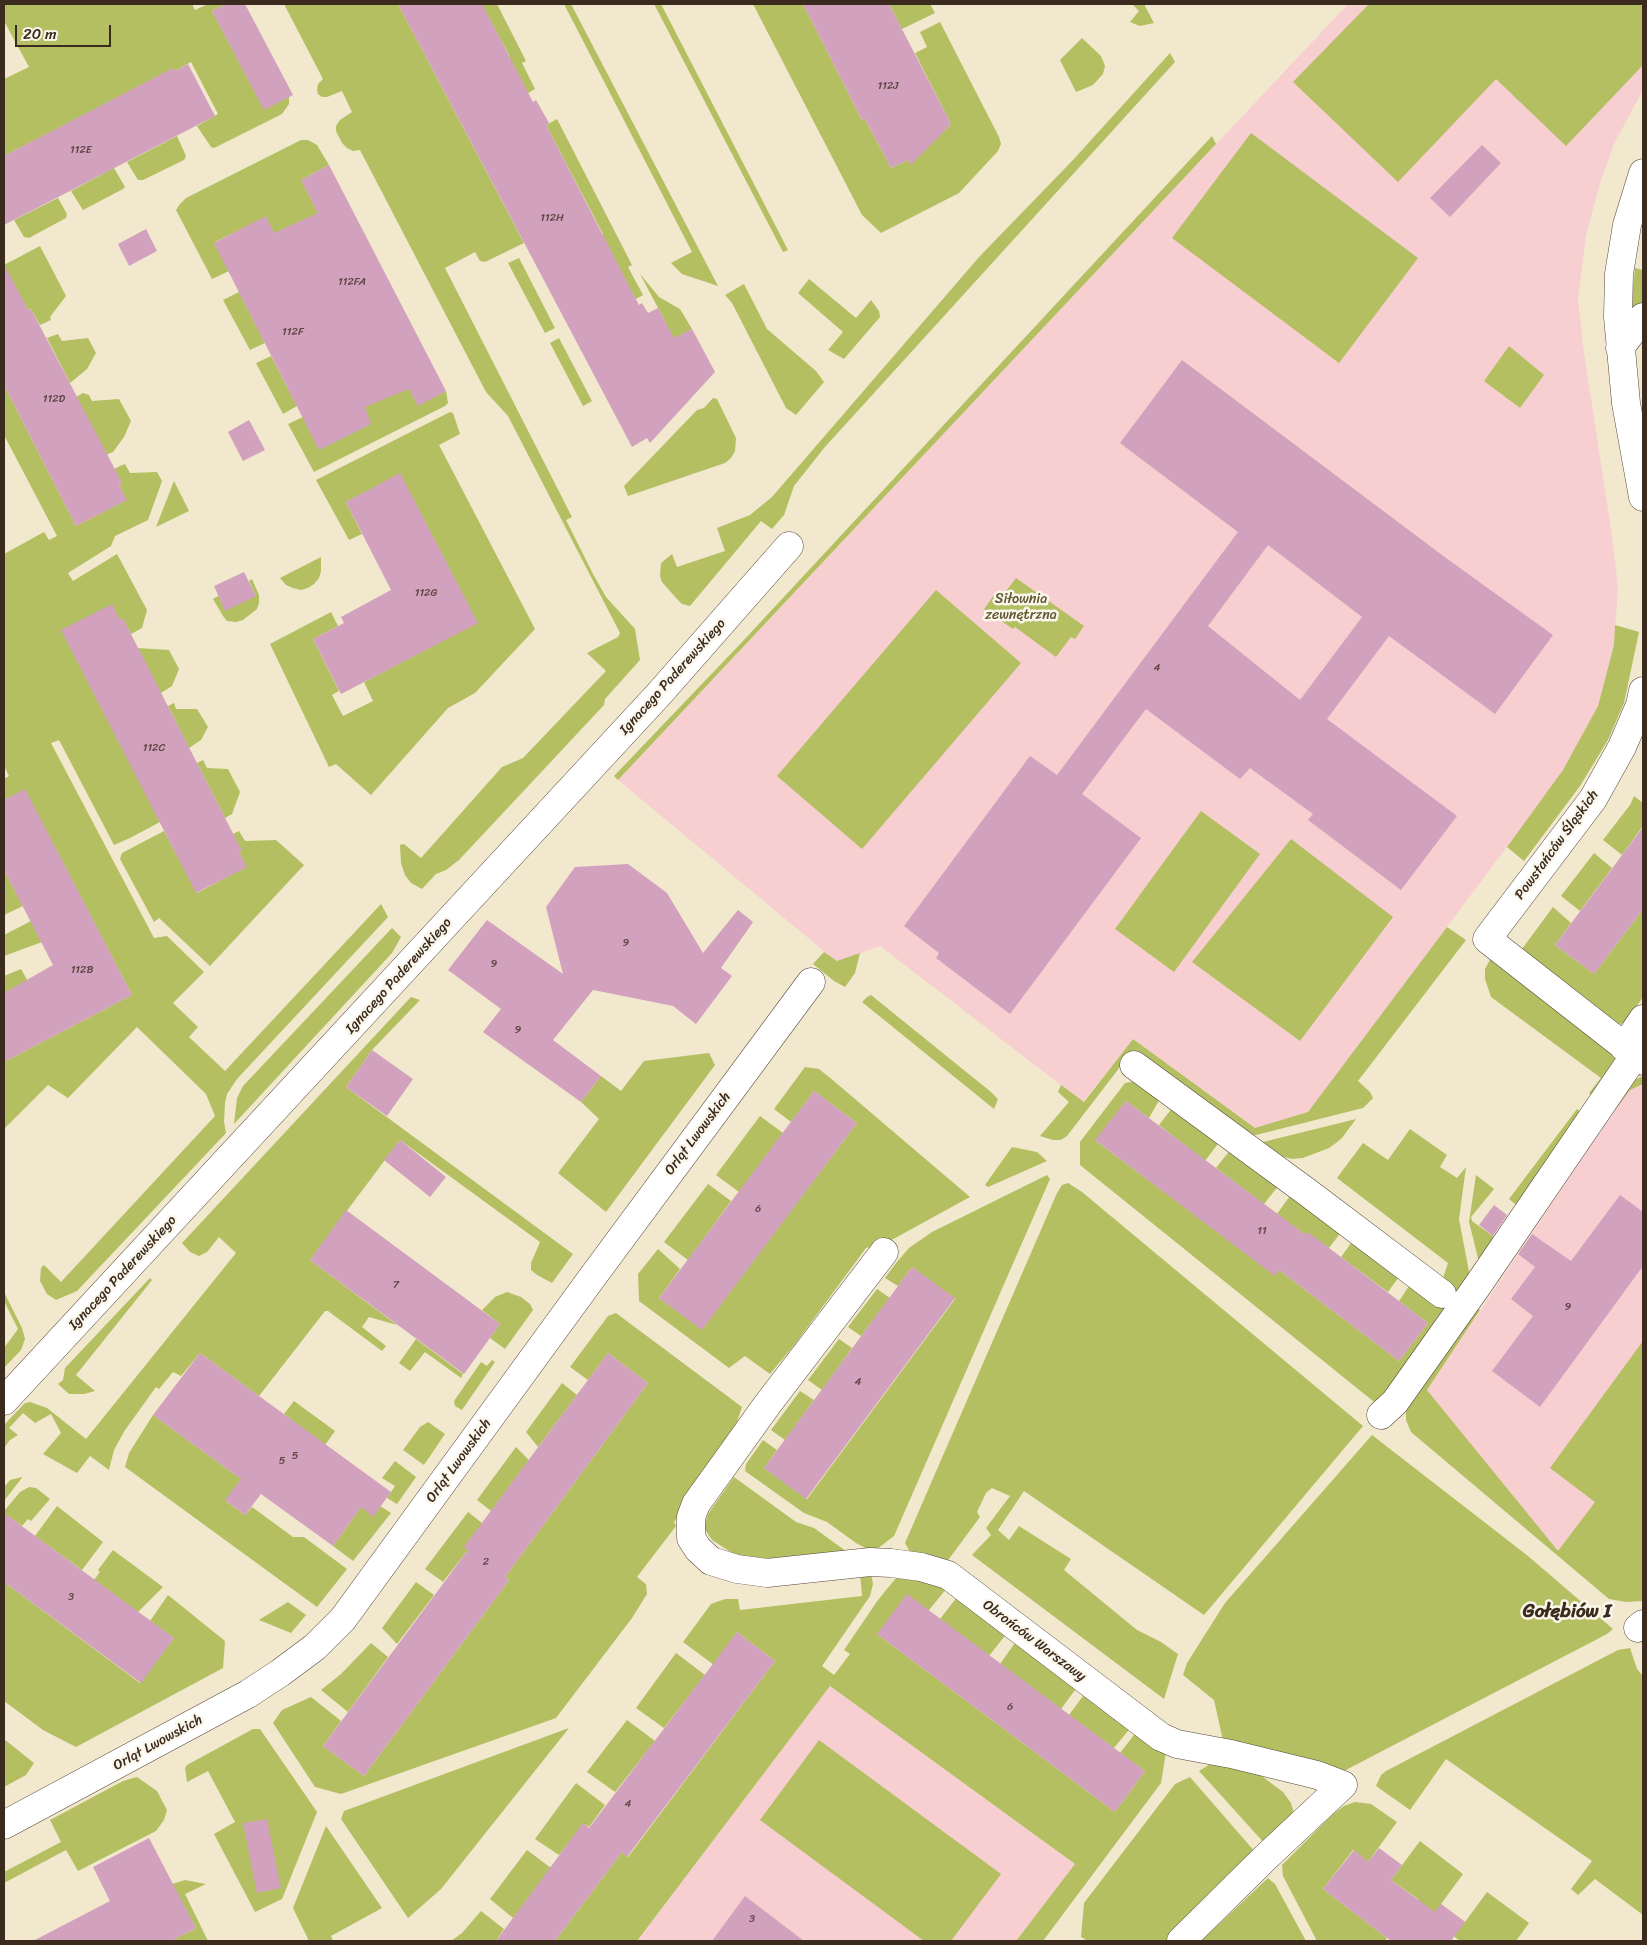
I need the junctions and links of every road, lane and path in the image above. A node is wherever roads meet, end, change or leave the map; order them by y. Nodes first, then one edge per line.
1 (1643, 173) edge
2 (1643, 317) edge
3 (1620, 348) junction
4 (1643, 497) edge
5 (789, 546) dead end
6 (1643, 691) edge
7 (811, 982) dead end
8 (1643, 1018) edge
9 (1634, 1054) edge
10 (1134, 1064) dead end
11 (884, 1252) dead end
12 (1442, 1294) dead end
13 (4, 1401) edge
14 (1381, 1415) dead end
15 (4, 1825) edge
16 (1181, 1941) edge

1 - 3 street
2 - 3 street
3 - 4 street
5 - 13 street, Ignacego Paderewskiego
6 - 9 street, Powstańców Śląskich
7 - 15 street, Orląt Lwowskich
8 - 9 street
9 - 14 street
10 - 12 street
11 - 16 street, Obrońców Warszawy

